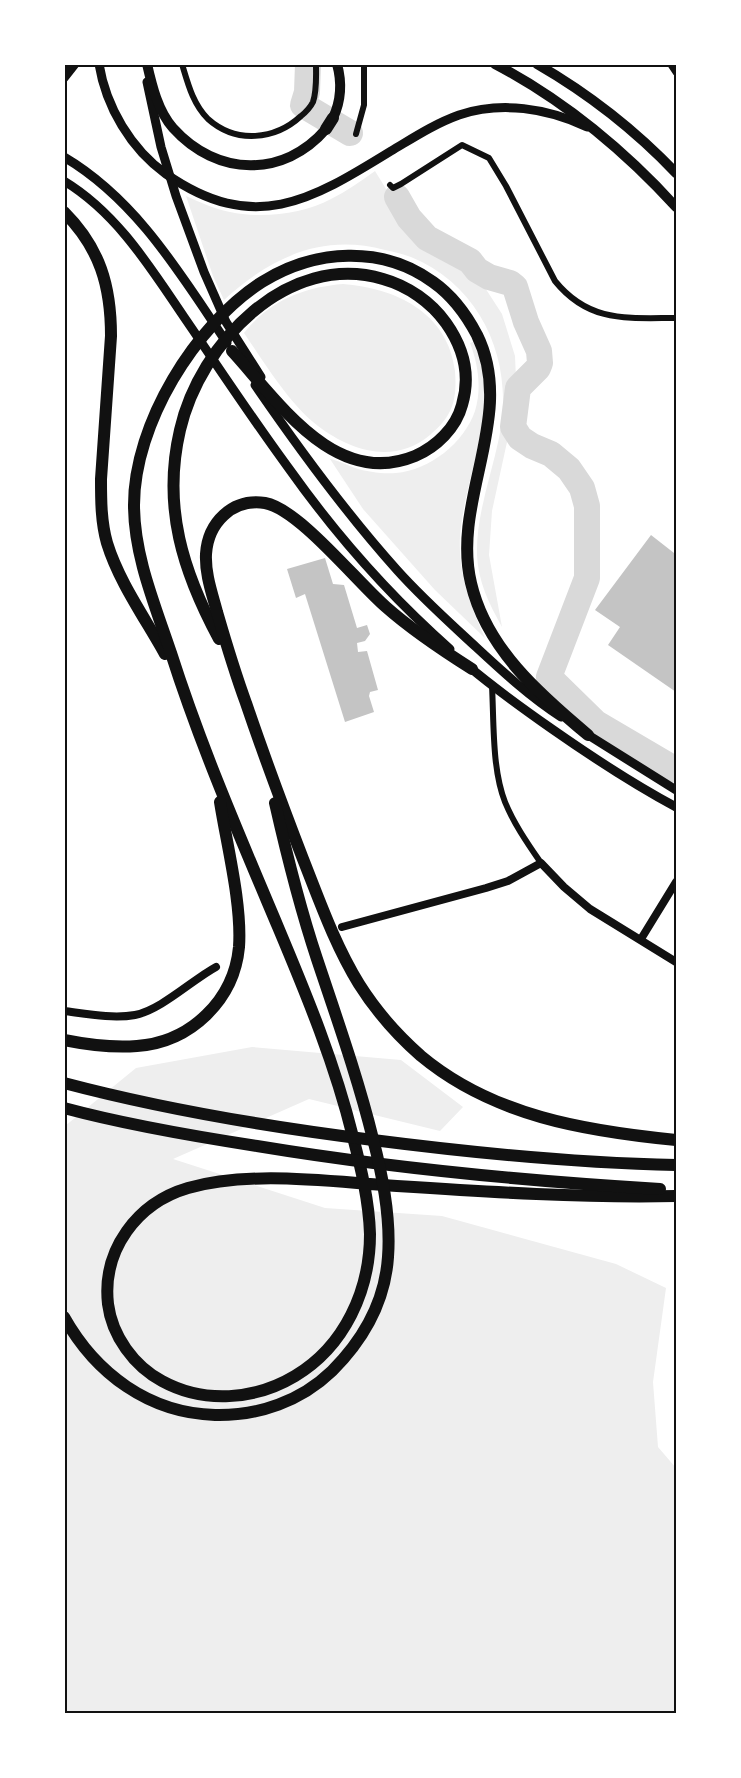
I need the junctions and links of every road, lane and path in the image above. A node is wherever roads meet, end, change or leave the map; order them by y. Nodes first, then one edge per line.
1 (75, 64) edge
2 (99, 64) edge
3 (146, 64) edge
4 (182, 64) edge
5 (316, 64) edge
6 (337, 64) edge
7 (364, 64) edge
8 (495, 64) edge
9 (537, 64) edge
10 (670, 64) edge
11 (676, 73) edge
12 (64, 78) edge
13 (333, 117) joint
14 (326, 129) joint
15 (356, 134) dead end
16 (616, 147) junction
17 (64, 157) edge
18 (676, 173) edge
19 (64, 181) edge
20 (390, 186) dead end
21 (676, 207) edge
22 (64, 212) edge
23 (676, 318) edge
24 (232, 351) junction
25 (273, 396) junction
26 (308, 461) junction
27 (230, 658) junction
28 (472, 669) junction
29 (178, 675) junction
30 (492, 686) junction
31 (588, 735) junction
32 (263, 755) junction
33 (216, 780) junction
34 (676, 790) edge
35 (676, 807) edge
36 (541, 863) junction
37 (676, 882) edge
38 (342, 927) dead end
39 (641, 939) junction
40 (676, 962) edge
41 (216, 967) dead end
42 (64, 1011) edge
43 (64, 1040) edge
44 (64, 1083) edge
45 (64, 1108) edge
46 (676, 1140) edge
47 (676, 1165) edge
48 (676, 1190) edge
49 (676, 1196) edge
50 (64, 1317) edge

1 - 12 main road
2 - 16 main road
3 - 14 highway
3 - 25 main road
4 - 5 street
6 - 13 highway
7 - 15 street
8 - 16 highway
9 - 18 highway
10 - 11 street
13 - 14 highway
16 - 21 highway
17 - 24 main road
19 - 28 main road
20 - 23 street
22 - 29 highway
24 - 25 highway
24 - 26 main road
25 - 26 main road
25 - 27 highway
26 - 31 main road
27 - 28 highway
27 - 32 highway
28 - 30 main road
29 - 31 highway
29 - 33 highway
30 - 35 main road
30 - 36 street
31 - 34 main road
32 - 46 highway
32 - 50 highway
33 - 43 highway
33 - 49 highway
36 - 38 street
36 - 39 street
37 - 39 street
39 - 40 street
41 - 42 street
44 - 47 highway
45 - 48 highway

